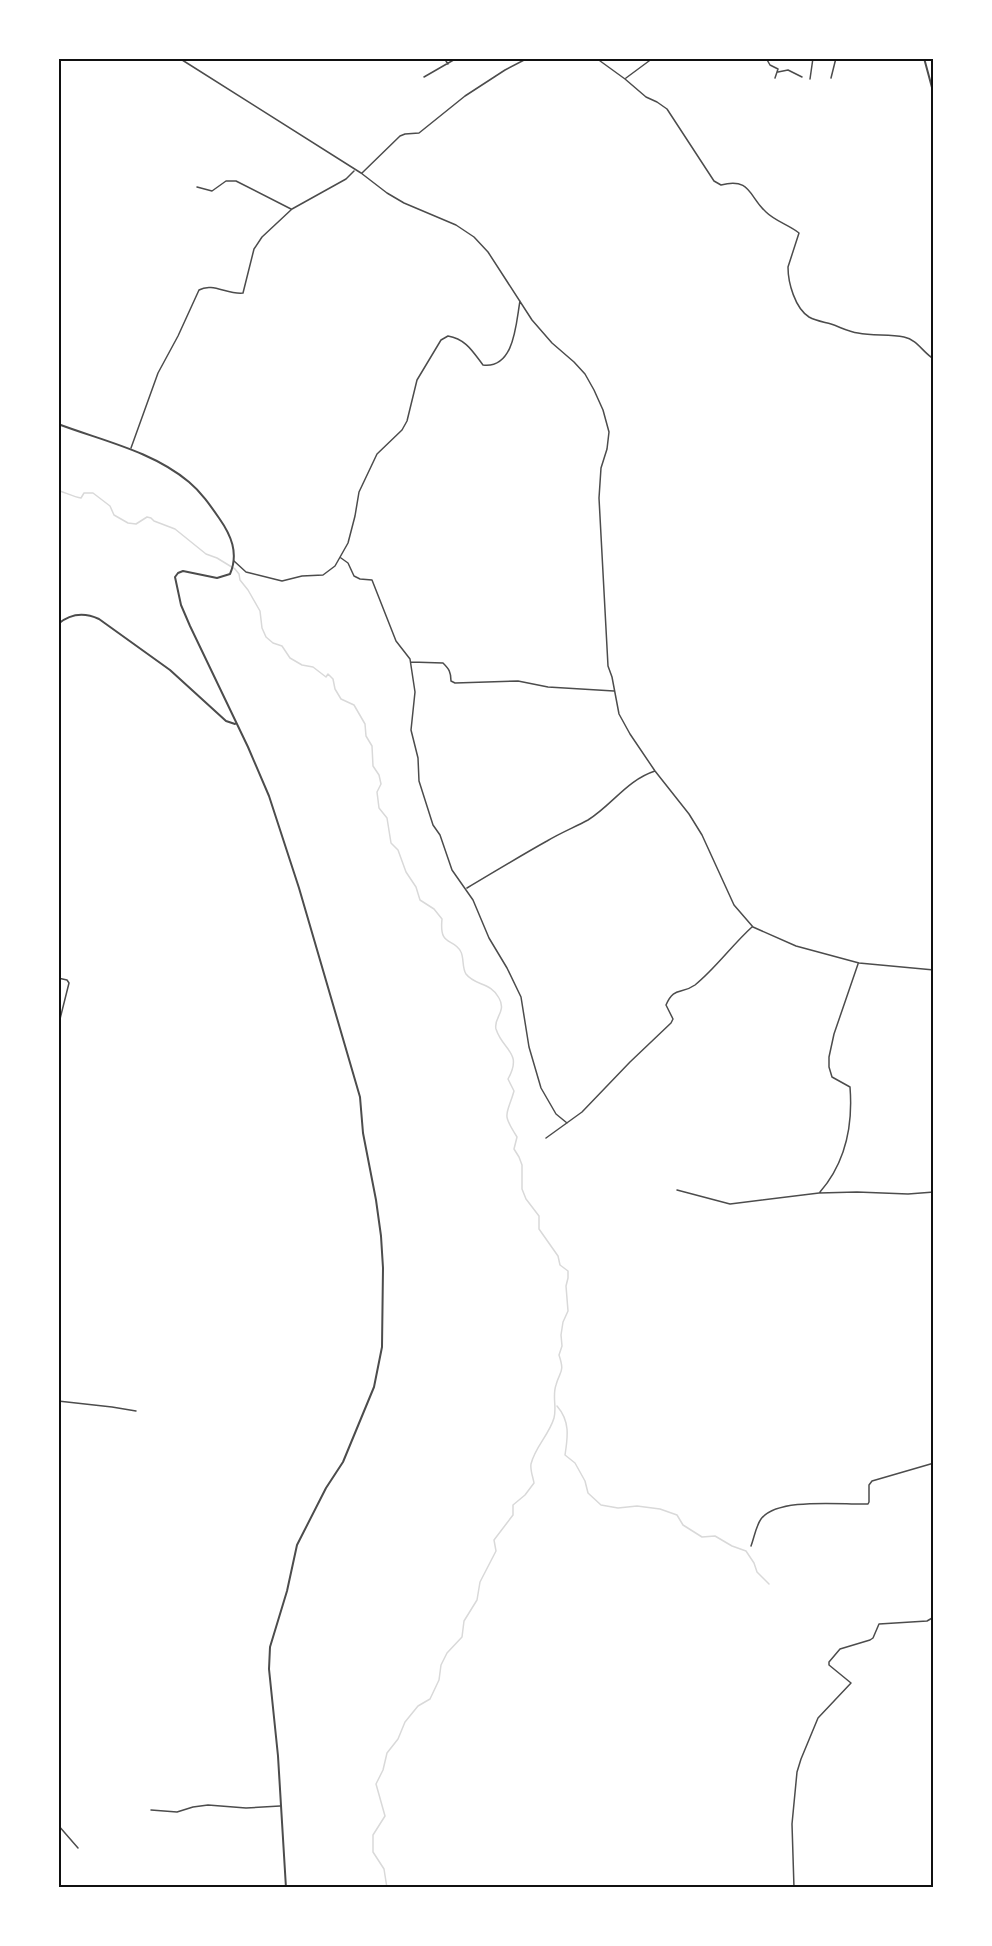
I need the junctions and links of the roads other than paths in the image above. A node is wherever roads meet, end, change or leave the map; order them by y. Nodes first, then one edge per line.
1 (179, 58) edge
2 (444, 58) edge
3 (457, 58) edge
4 (528, 58) edge
5 (596, 58) edge
6 (653, 58) edge
7 (766, 58) edge
8 (813, 58) edge
9 (836, 58) edge
10 (924, 58) edge
11 (448, 64) junction
12 (777, 72) junction
13 (424, 77) dead end
14 (802, 77) dead end
15 (775, 78) dead end
16 (831, 78) dead end
17 (625, 79) junction
18 (810, 79) dead end
19 (933, 94) edge
20 (355, 170) junction
21 (361, 173) junction
22 (196, 187) dead end
23 (292, 209) junction
24 (520, 301) junction
25 (933, 359) edge
26 (58, 424) edge
27 (131, 448) junction
28 (341, 558) junction
29 (233, 562) junction
30 (58, 624) edge
31 (411, 662) junction
32 (615, 691) junction
33 (235, 724) junction
34 (655, 771) junction
35 (466, 889) junction
36 (753, 927) junction
37 (859, 963) junction
38 (933, 970) edge
39 (58, 978) edge
40 (58, 1027) edge
41 (567, 1123) junction
42 (546, 1138) dead end
43 (677, 1190) dead end
44 (933, 1192) edge
45 (819, 1193) junction
46 (58, 1401) edge
47 (136, 1412) dead end
48 (933, 1463) edge
49 (751, 1546) dead end
50 (933, 1617) edge
51 (280, 1806) junction
52 (151, 1810) dead end
53 (58, 1825) edge
54 (78, 1848) dead end
55 (286, 1887) edge
56 (794, 1887) edge

1 - 20 street
2 - 11 street
3 - 11 street
4 - 21 street
5 - 17 street
6 - 17 street
7 - 12 street
8 - 18 street
9 - 16 street
10 - 19 street
11 - 13 street
12 - 14 street
12 - 15 street
17 - 25 street
20 - 21 street
20 - 23 street
21 - 24 street
22 - 23 street
23 - 27 street
24 - 28 street
24 - 32 street
26 - 27 street
27 - 29 street
28 - 29 street
28 - 31 street
29 - 33 street
30 - 33 street
31 - 32 street
31 - 35 street
32 - 34 street
33 - 51 street
34 - 35 street
34 - 36 street
35 - 41 street
36 - 37 street
36 - 41 street
37 - 38 street
37 - 45 street
39 - 40 street
41 - 42 street
43 - 45 street
44 - 45 street
46 - 47 street
48 - 49 street
50 - 56 street
51 - 52 street
51 - 55 street
53 - 54 street

